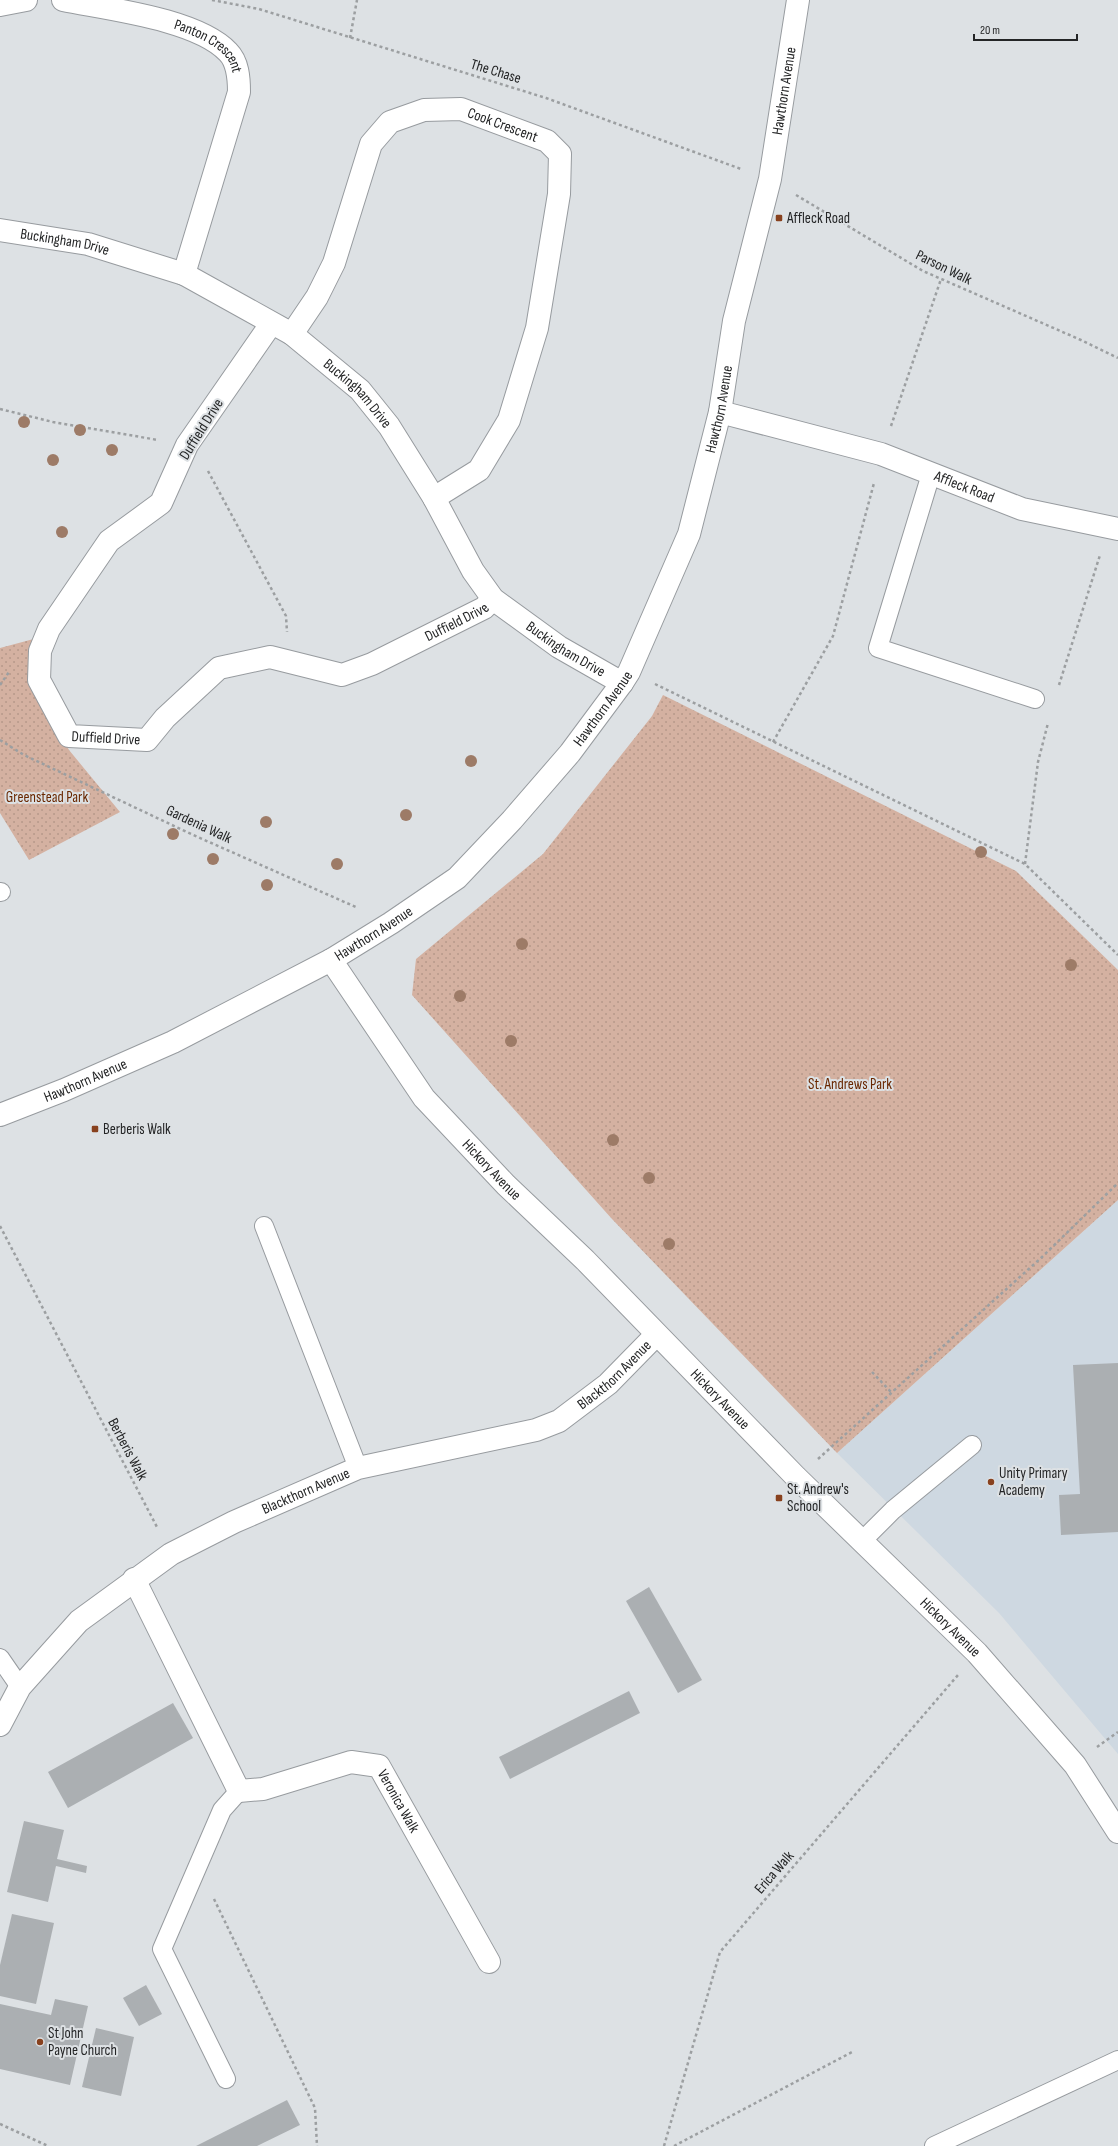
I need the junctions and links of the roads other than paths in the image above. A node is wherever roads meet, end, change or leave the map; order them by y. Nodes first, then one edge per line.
1 (26, 0) edge
2 (63, 0) edge
3 (798, 0) edge
4 (0, 5) edge
5 (0, 230) edge
6 (184, 274) junction
7 (271, 324) junction
8 (292, 334) junction
9 (720, 412) junction
10 (931, 474) junction
11 (434, 498) junction
12 (1118, 529) edge
13 (493, 600) junction
14 (626, 677) junction
15 (1035, 699) dead end
16 (331, 960) junction
17 (0, 1115) edge
18 (264, 1226) dead end
19 (656, 1335) junction
20 (972, 1445) dead end
21 (358, 1468) junction
22 (861, 1542) junction
23 (134, 1579) junction
24 (0, 1658) edge
25 (20, 1687) junction
26 (0, 1725) edge
27 (239, 1791) junction
28 (1118, 1832) edge
29 (489, 1962) dead end
30 (1118, 2060) edge
31 (226, 2079) dead end
32 (934, 2146) edge

1 - 4 street
2 - 6 street, Panton Crescent
3 - 9 street, Hawthorn Avenue
5 - 6 street, Buckingham Drive
6 - 7 street, Buckingham Drive
7 - 8 street, Buckingham Drive
7 - 13 street, Duffield Drive
8 - 11 street, Buckingham Drive
8 - 11 street, Cook Crescent
9 - 10 street, Affleck Road
9 - 14 street, Hawthorn Avenue
10 - 12 street, Affleck Road
10 - 15 lane
11 - 13 street, Buckingham Drive
13 - 14 street, Buckingham Drive
14 - 16 street, Hawthorn Avenue
16 - 17 street, Hawthorn Avenue
16 - 19 street, Hickory Avenue
18 - 21 lane
19 - 21 street, Blackthorn Avenue
19 - 22 street, Hickory Avenue
20 - 22 lane
21 - 23 street, Blackthorn Avenue
22 - 28 street, Hickory Avenue
23 - 25 street, Blackthorn Avenue
23 - 27 street
24 - 25 lane
25 - 26 street, Blackthorn Avenue
27 - 29 street, Veronica Walk
27 - 31 lane
30 - 32 lane

